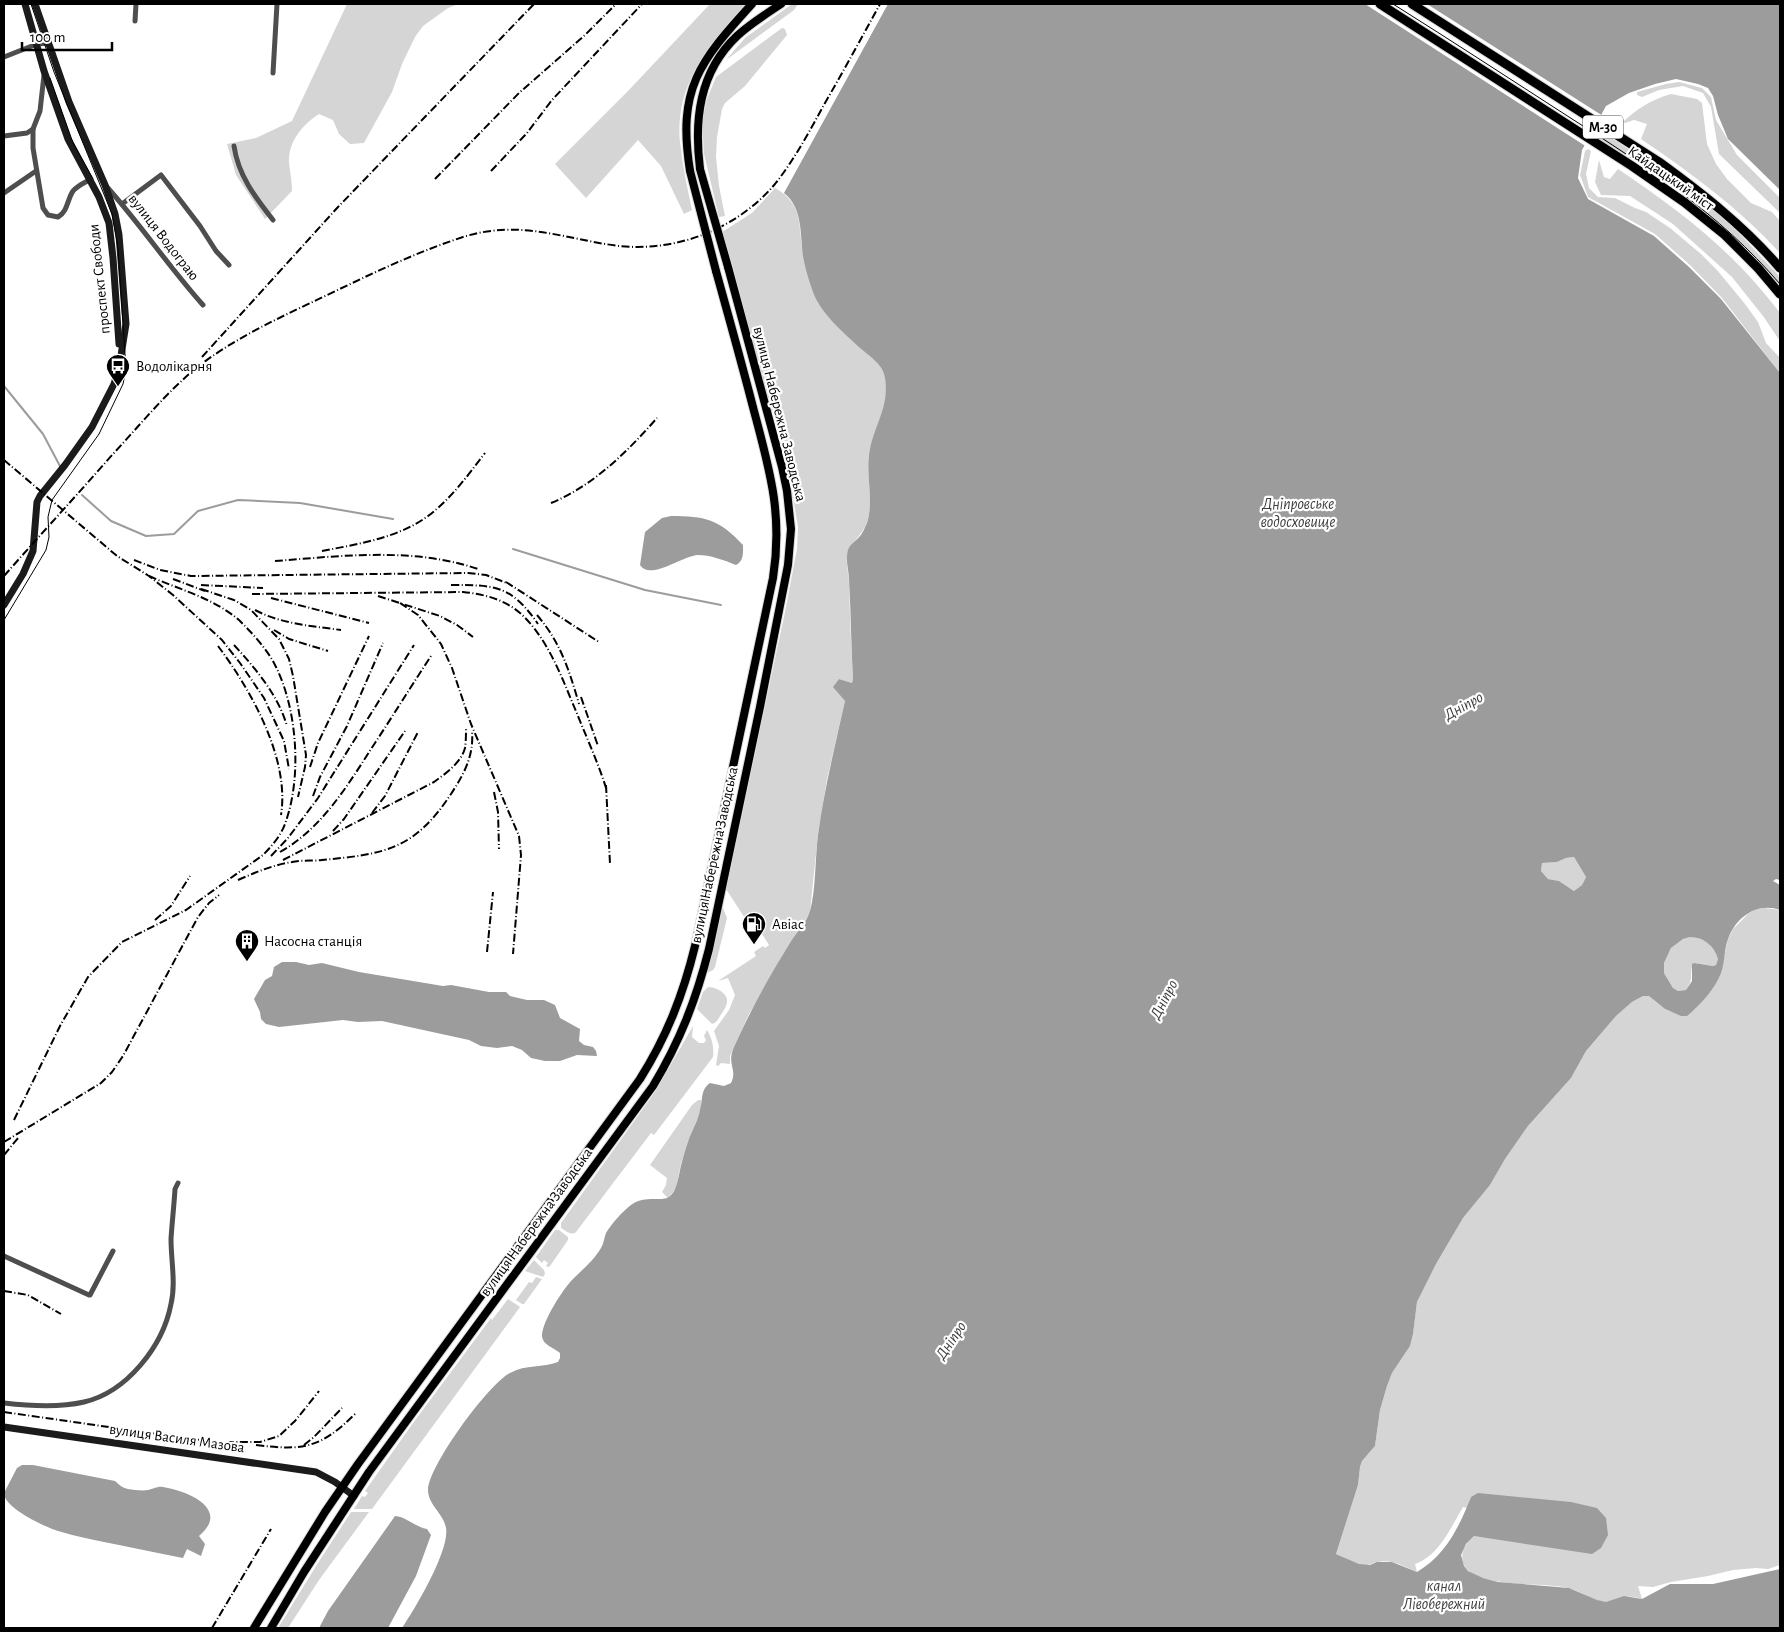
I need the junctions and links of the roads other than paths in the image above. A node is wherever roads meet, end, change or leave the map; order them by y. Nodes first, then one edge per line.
1 (25, 4) edge
2 (35, 4) edge
3 (136, 4) edge
4 (276, 4) edge
5 (752, 4) edge
6 (781, 4) edge
7 (1380, 4) edge
8 (1412, 4) edge
9 (135, 21) dead end
10 (49, 43) junction
11 (37, 44) junction
12 (4, 57) edge
13 (44, 71) junction
14 (273, 73) dead end
15 (33, 129) junction
16 (4, 136) edge
17 (234, 146) dead end
18 (36, 171) junction
19 (91, 179) junction
20 (105, 185) junction
21 (4, 193) edge
22 (122, 204) junction
23 (273, 220) dead end
24 (229, 265) dead end
25 (1780, 268) edge
26 (1780, 294) edge
27 (203, 305) dead end
28 (120, 368) junction
29 (4, 605) edge
30 (178, 1183) dead end
31 (113, 1251) dead end
32 (4, 1256) edge
33 (4, 1403) edge
34 (4, 1427) edge
35 (342, 1488) junction
36 (354, 1496) junction
37 (254, 1628) edge
38 (271, 1628) edge

1 - 11 street, проспект Свободи
2 - 10 street, проспект Свободи
3 - 9 street
4 - 14 street
5 - 35 main road, вулиця Набережна Заводська, bridge
6 - 36 main road, вулиця Набережна Заводська, bridge
7 - 26 highway, Кайдацький міст / М-30
8 - 25 highway, Кайдацький міст / М-30
10 - 11 street
10 - 20 street, проспект Свободи
11 - 12 street
11 - 13 street, проспект Свободи
13 - 15 street
13 - 19 street, проспект Свободи
15 - 16 street
15 - 18 street
17 - 23 street
18 - 19 street
18 - 21 street
19 - 28 street, проспект Свободи
20 - 22 street, вулиця Водограю
20 - 28 street, проспект Свободи
22 - 24 street
22 - 27 street, вулиця Водограю
28 - 29 street
30 - 33 street
31 - 32 street
34 - 35 street, вулиця Василя Мазова
35 - 36 street, вулиця Василя Мазова
35 - 37 main road, вулиця Набережна Заводська
36 - 38 main road, вулиця Набережна Заводська

